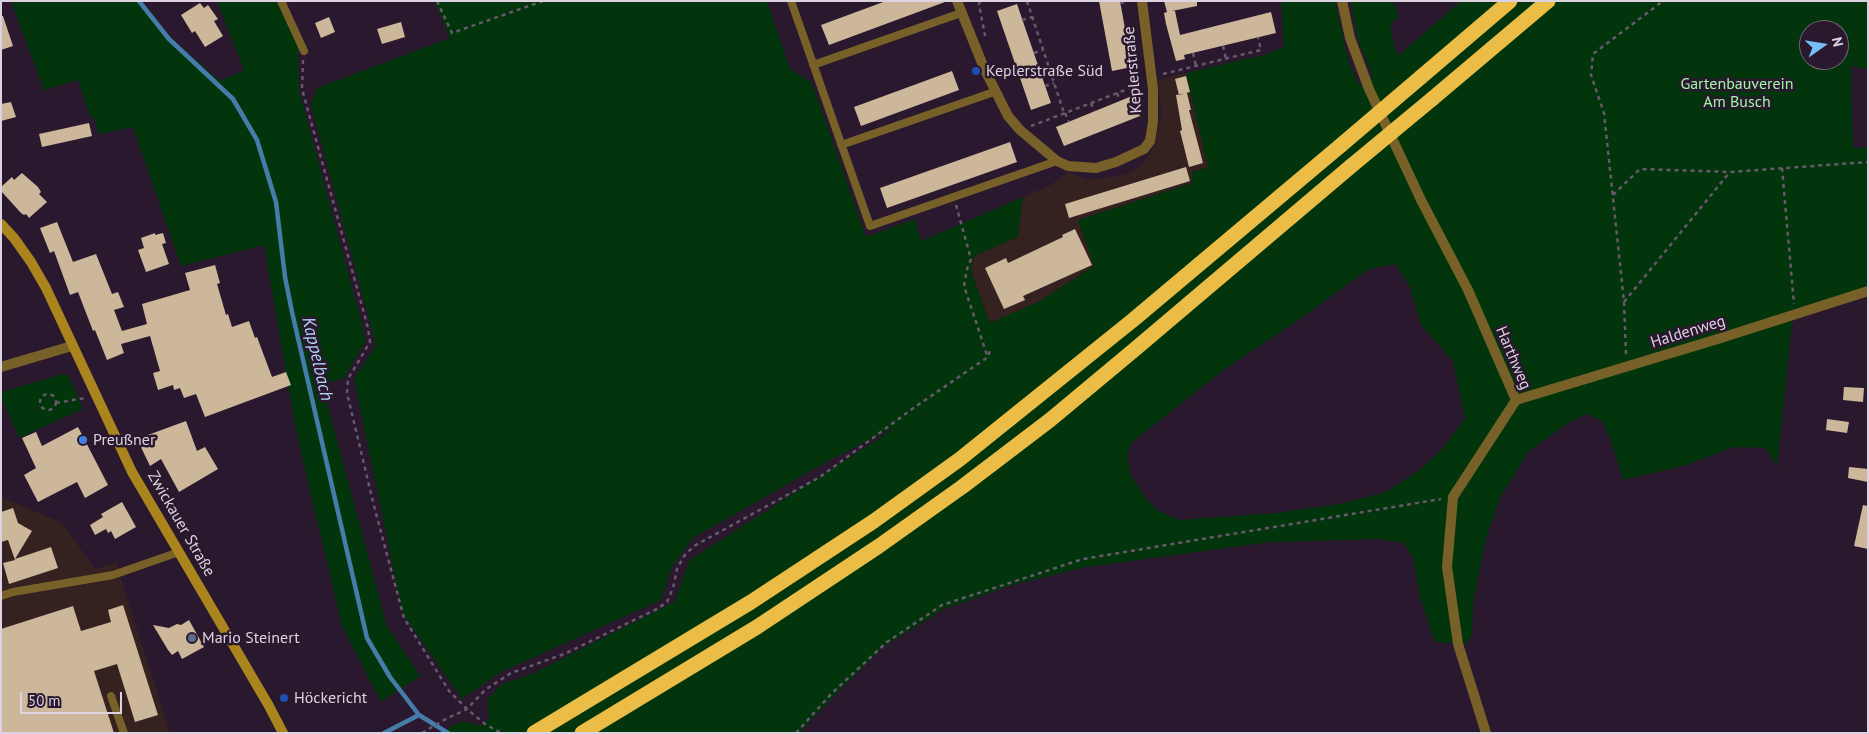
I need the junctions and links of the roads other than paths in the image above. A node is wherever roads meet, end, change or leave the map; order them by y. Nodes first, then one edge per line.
1 (281, 1) edge
2 (791, 1) edge
3 (956, 1) edge
4 (1142, 1) edge
5 (1342, 1) edge
6 (1510, 1) edge
7 (1548, 1) edge
8 (961, 13) junction
9 (304, 51) road end
10 (813, 65) junction
11 (994, 92) junction
12 (841, 145) junction
13 (1057, 161) junction
14 (1, 224) edge
15 (1868, 291) edge
16 (72, 346) junction
17 (1, 367) edge
18 (1516, 400) junction
19 (180, 552) junction
20 (1, 596) edge
21 (111, 696) dead end
22 (124, 733) edge
23 (283, 733) edge
24 (534, 733) edge
25 (582, 733) edge
26 (1486, 733) edge

1 - 9 lane
2 - 10 lane
3 - 8 street, Keplerstraße
4 - 13 street, Keplerstraße
5 - 18 street, Harthweg
6 - 24 highway, bridge
7 - 25 highway, bridge
8 - 10 lane
8 - 11 street, Keplerstraße
10 - 12 lane
11 - 12 lane
11 - 13 street, Keplerstraße
12 - 13 lane
14 - 16 main road, Zwickauer Straße
15 - 18 street, Haldenweg
16 - 17 street
16 - 19 main road, Zwickauer Straße
18 - 26 street, Harthweg
19 - 20 lane
19 - 23 main road, Zwickauer Straße
21 - 22 lane

